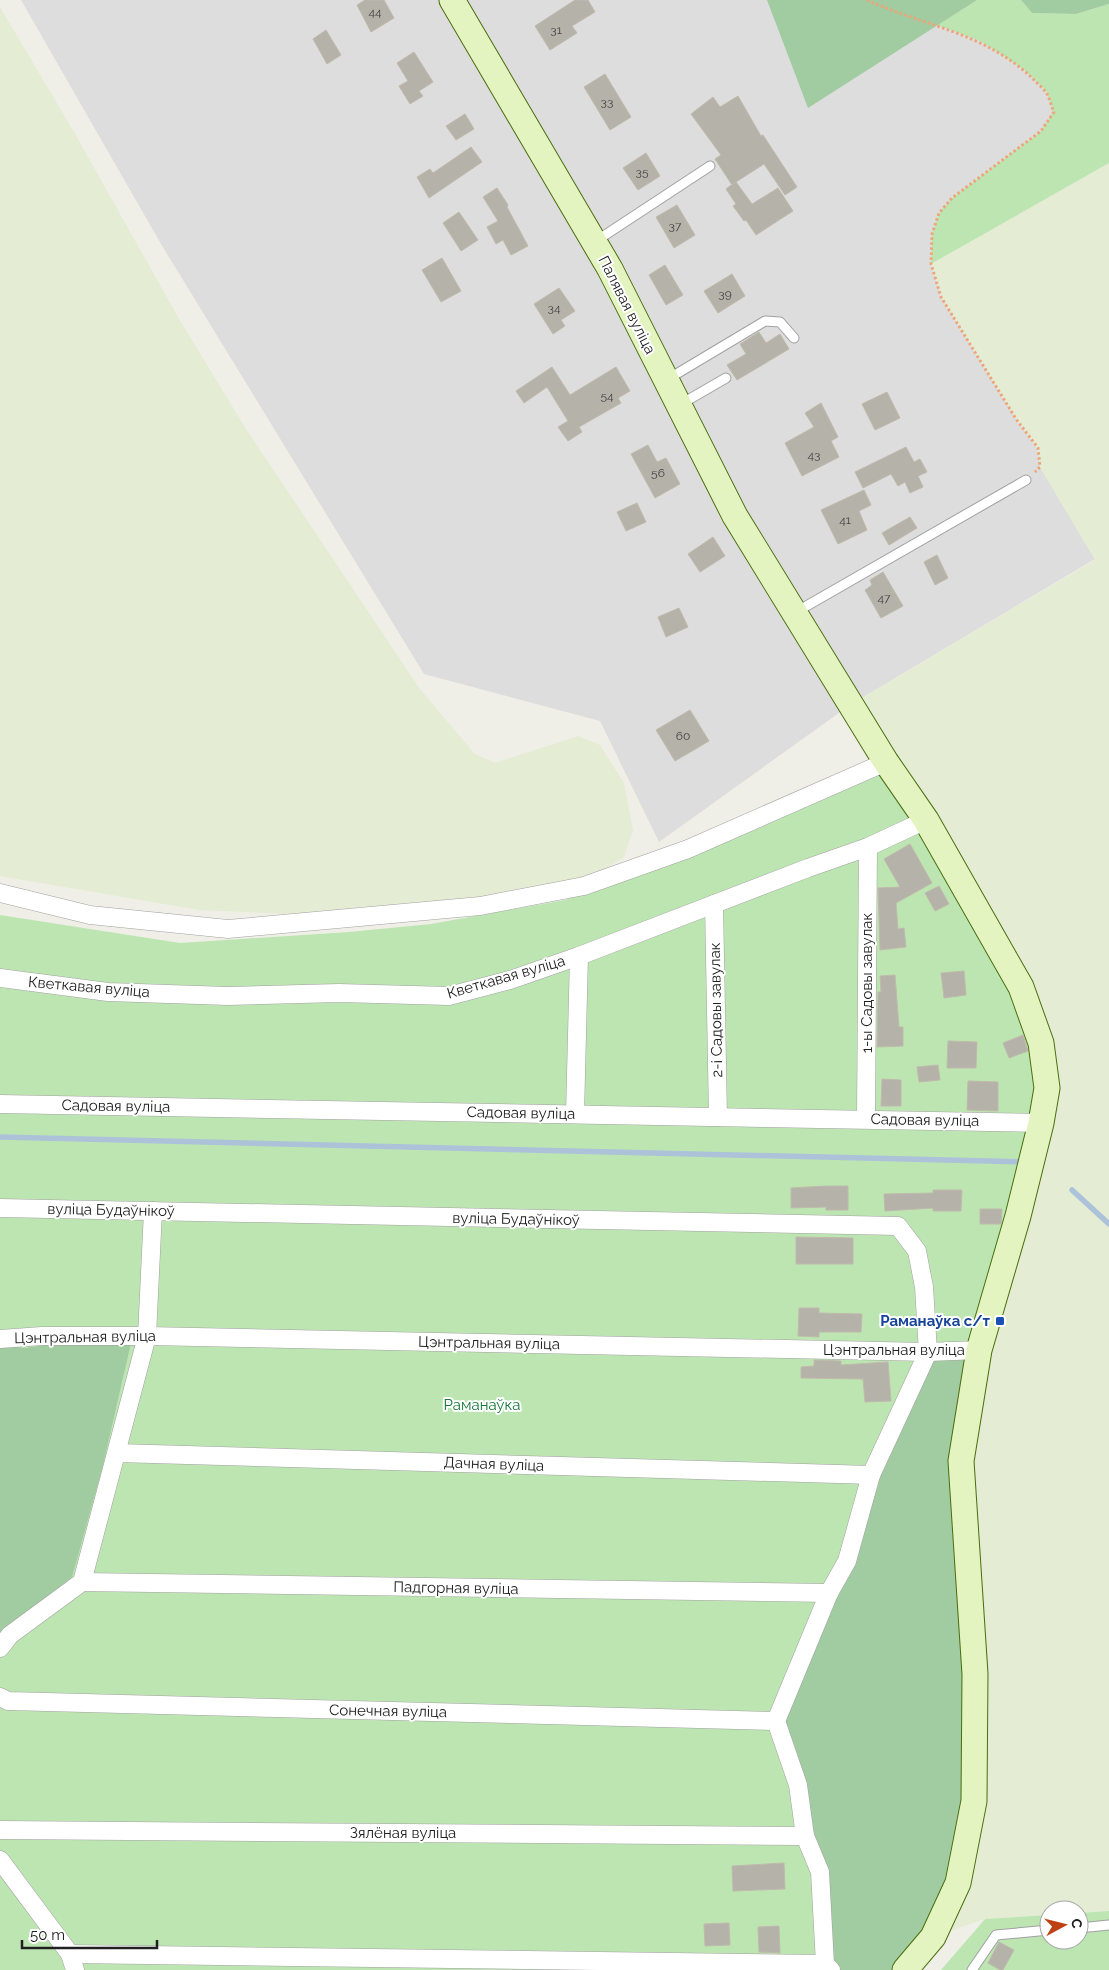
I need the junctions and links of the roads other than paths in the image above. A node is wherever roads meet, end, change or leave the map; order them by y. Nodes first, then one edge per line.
1 (452, 0) edge
2 (710, 166) dead end
3 (594, 242) junction
4 (794, 338) dead end
5 (726, 378) dead end
6 (665, 380) junction
7 (678, 406) junction
8 (1026, 480) road end
9 (794, 614) junction
10 (886, 762) junction
11 (926, 820) junction
12 (868, 848) junction
13 (0, 893) edge
14 (714, 904) junction
15 (579, 956) junction
16 (0, 978) edge
17 (0, 1104) edge
18 (575, 1114) junction
19 (718, 1117) junction
20 (866, 1119) junction
21 (1041, 1123) junction
22 (0, 1208) edge
23 (153, 1211) junction
24 (147, 1336) junction
25 (0, 1339) edge
26 (979, 1350) junction
27 (928, 1352) junction
28 (117, 1454) junction
29 (871, 1474) junction
30 (82, 1582) junction
31 (829, 1593) junction
32 (0, 1648) edge
33 (0, 1697) edge
34 (776, 1721) junction
35 (0, 1830) edge
36 (805, 1836) junction
37 (0, 1860) edge
38 (1109, 1925) edge
39 (1089, 1927) edge
40 (1039, 1931) edge
41 (72, 1962) edge
42 (423, 1964) edge
43 (551, 1965) edge
44 (674, 1966) edge
45 (828, 1967) edge
46 (905, 1970) edge
47 (972, 1970) edge

1 - 3 main road, Палявая вуліца
2 - 3 lane
3 - 6 main road, Палявая вуліца
4 - 6 lane
5 - 7 lane
6 - 7 main road, Палявая вуліца
7 - 9 main road, Палявая вуліца
8 - 9 lane
9 - 10 main road, Палявая вуліца
10 - 11 main road, Палявая вуліца
10 - 13 street
11 - 12 street, Кветкавая вуліца
11 - 21 main road, Палявая вуліца
12 - 14 street, Кветкавая вуліца
12 - 20 street, 1-ы Садовы завулак
14 - 15 street, Кветкавая вуліца
14 - 19 street, 2-і Садовы завулак
15 - 16 street, Кветкавая вуліца
15 - 18 street
17 - 18 street, Садовая вуліца
18 - 19 street, Садовая вуліца
19 - 20 street, Садовая вуліца
20 - 21 street, Садовая вуліца
21 - 26 main road, Палявая вуліца
22 - 23 street, вуліца Будаўнікоў
23 - 24 street
23 - 27 street, вуліца Будаўнікоў
24 - 25 street, Цэнтральная вуліца
24 - 27 street, Цэнтральная вуліца
24 - 28 street
26 - 27 street, Цэнтральная вуліца
26 - 46 main road, Палявая вуліца
27 - 29 street
28 - 29 street, Дачная вуліца
28 - 30 street
29 - 31 street
30 - 31 street, Падгорная вуліца
30 - 32 street
31 - 34 street
33 - 34 street, Сонечная вуліца
34 - 36 street
35 - 36 street, Зялёная вуліца
36 - 45 street
37 - 41 street
38 - 39 lane
40 - 47 lane
41 - 42 street
42 - 43 street
43 - 44 street
44 - 45 street

